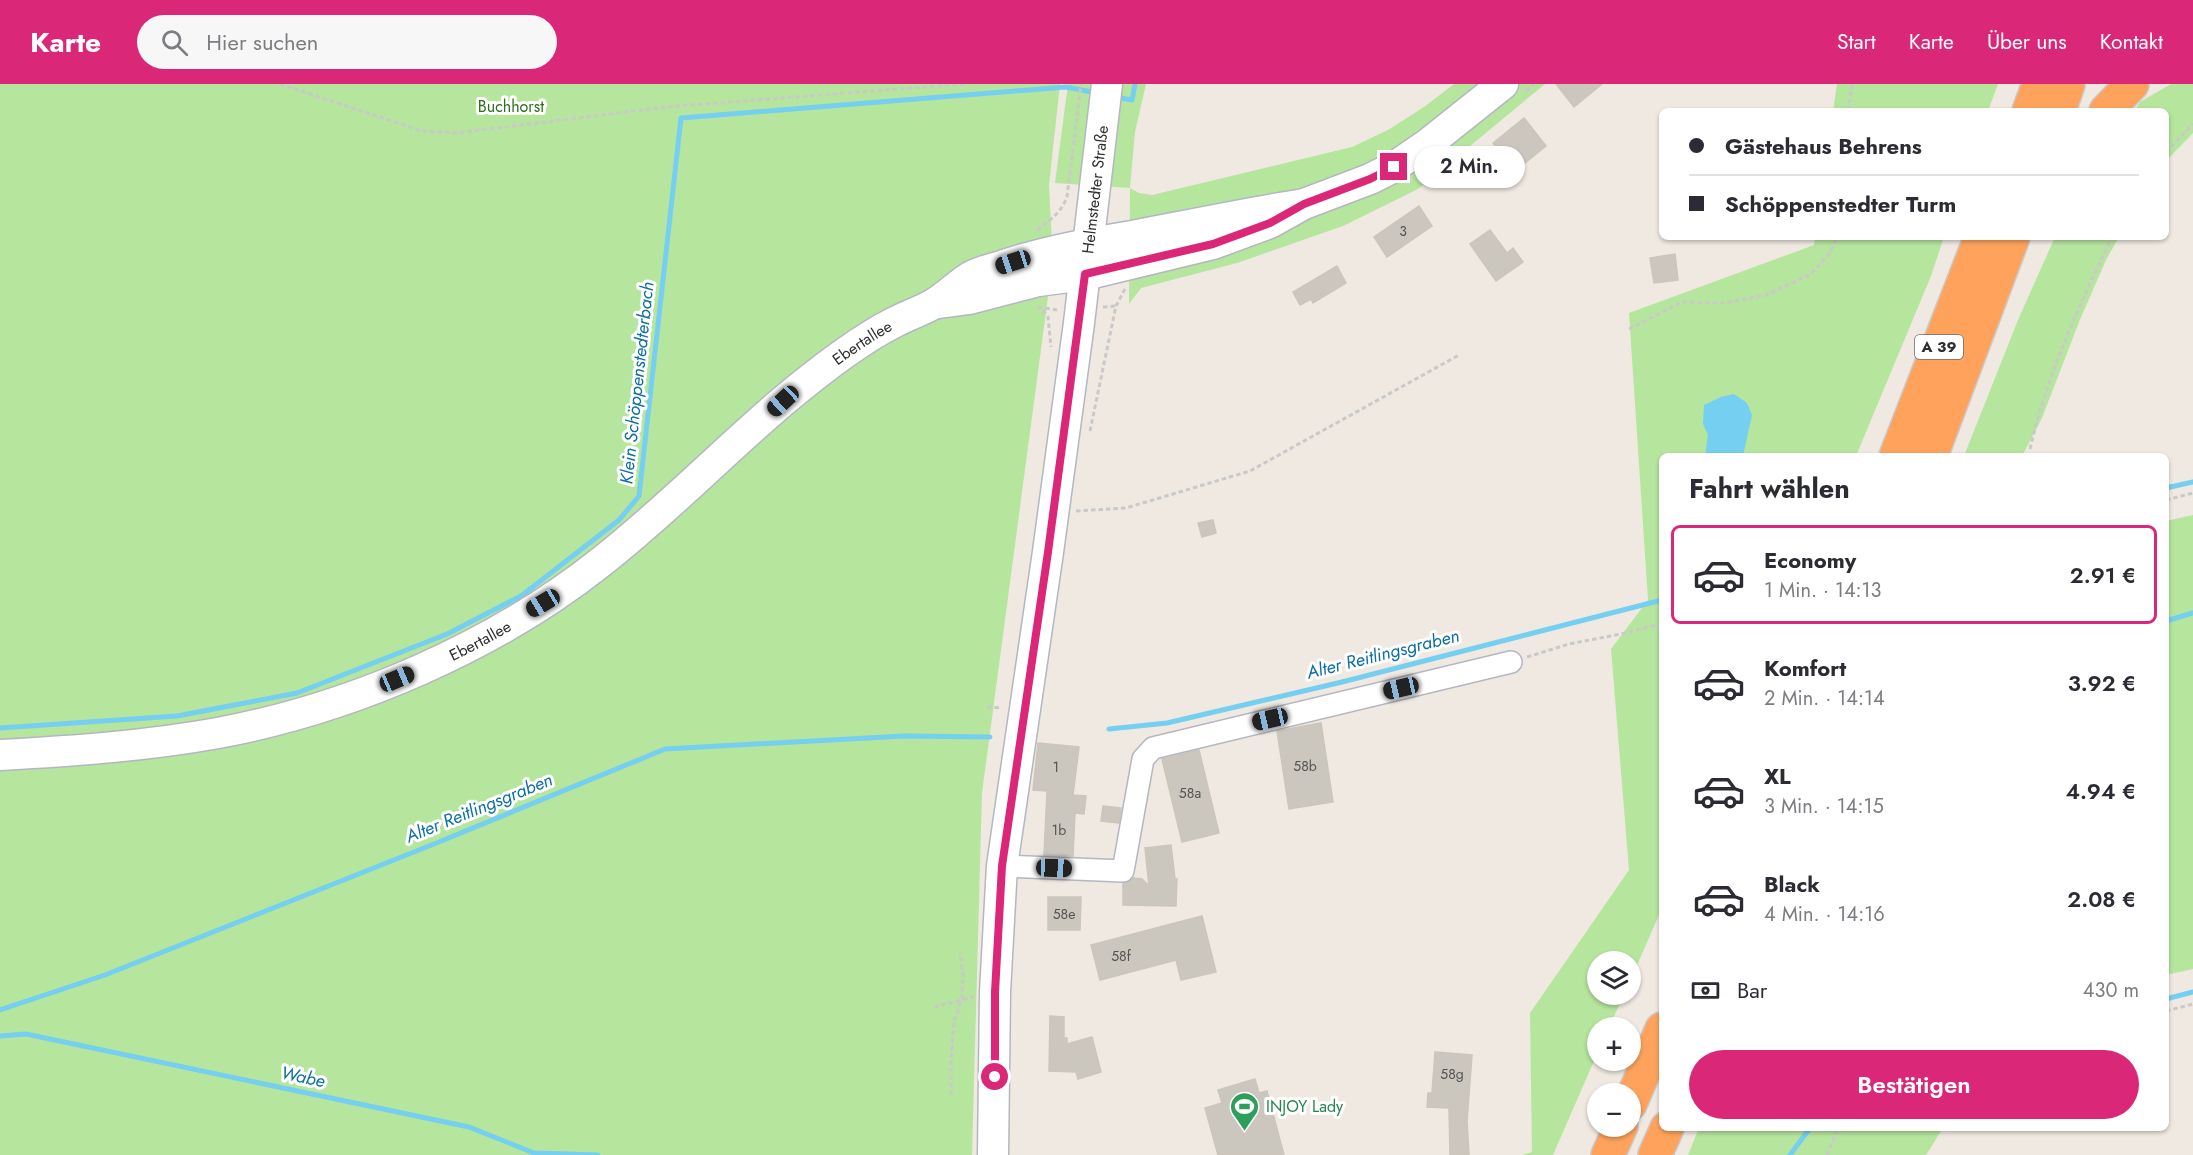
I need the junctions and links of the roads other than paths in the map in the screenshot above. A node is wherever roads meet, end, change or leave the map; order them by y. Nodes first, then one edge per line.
1 (1107, 84) edge
2 (1503, 84) edge
3 (2039, 84) edge
4 (2068, 84) edge
5 (2132, 84) edge
6 (2030, 108) edge
7 (2060, 108) edge
8 (2109, 108) edge
9 (1304, 204) junction
10 (1980, 240) edge
11 (2012, 240) edge
12 (2024, 240) edge
13 (1089, 243) junction
14 (1085, 274) junction
15 (1038, 282) junction
16 (1979, 329) junction
17 (1897, 453) edge
18 (1932, 453) edge
19 (1511, 662) road end
20 (0, 755) edge
21 (1002, 866) junction
22 (1659, 1036) edge
23 (1639, 1083) edge
24 (1665, 1131) edge
25 (1616, 1137) edge
26 (993, 1155) edge
27 (1608, 1155) edge
28 (1655, 1155) edge

1 - 13 main road, Helmstedter Straße
2 - 9 main road
3 - 6 highway
4 - 7 highway
5 - 8 highway
9 - 13 main road, Ebertallee
9 - 14 main road, Ebertallee
10 - 17 highway, A 39
11 - 16 highway, A 39
12 - 16 highway
13 - 14 main road, Helmstedter Straße
13 - 15 main road, Ebertallee
14 - 15 main road, Ebertallee
14 - 21 main road, Helmstedter Straße
15 - 20 main road, Ebertallee
16 - 18 highway, A 39
19 - 21 street
21 - 26 main road, Helmstedter Straße
22 - 23 highway
24 - 28 highway
25 - 27 highway

